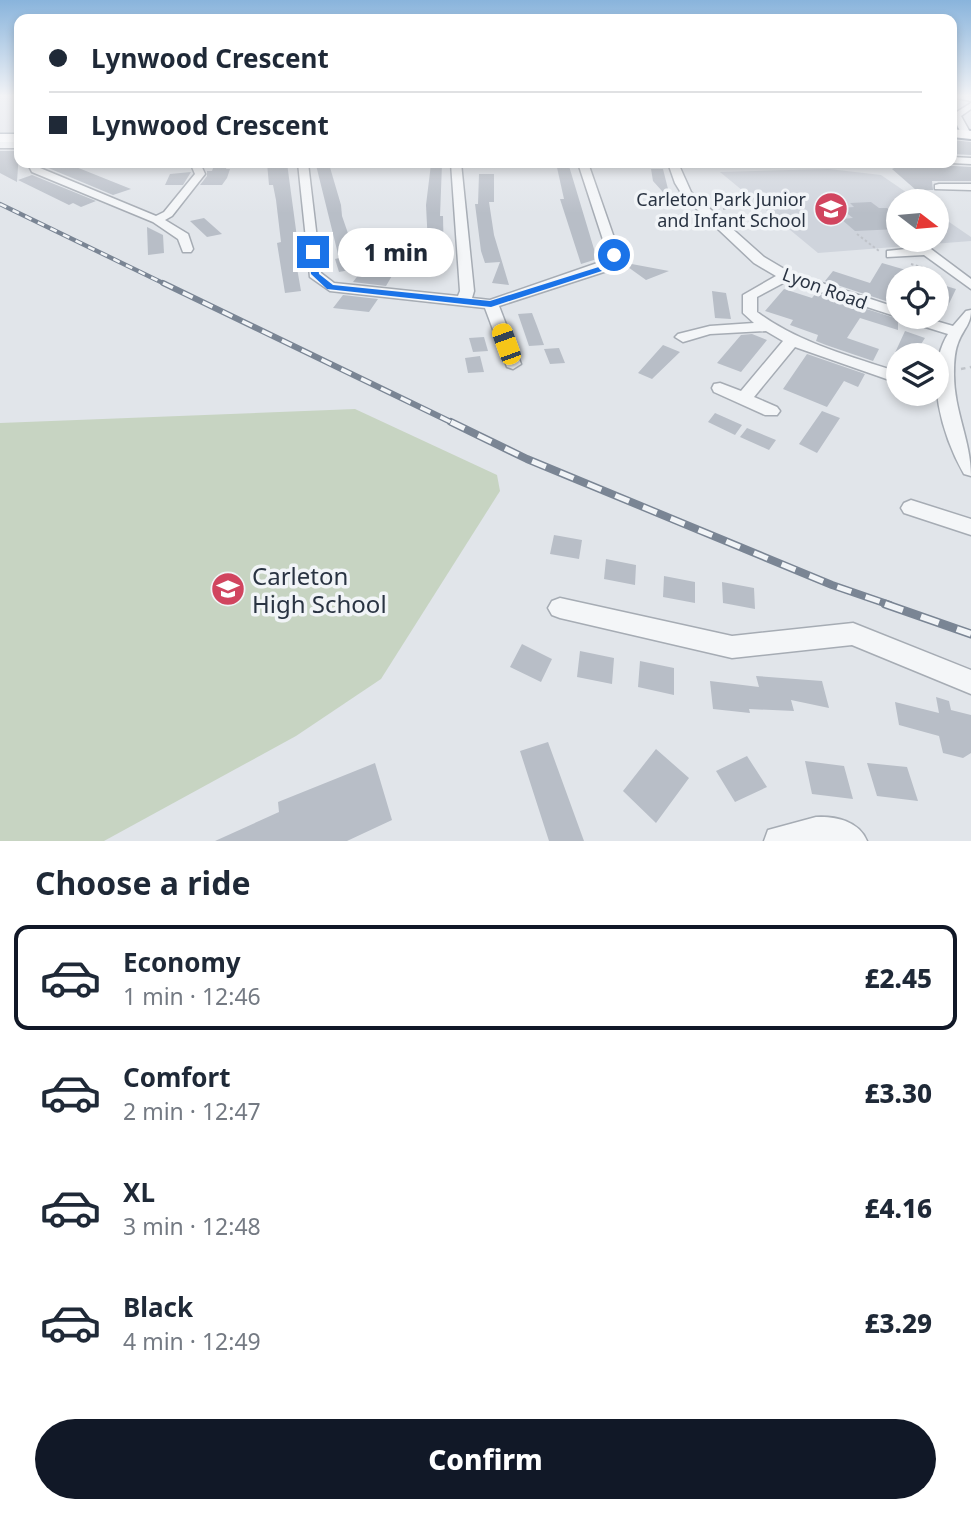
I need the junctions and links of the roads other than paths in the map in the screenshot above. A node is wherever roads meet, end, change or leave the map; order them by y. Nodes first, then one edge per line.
1 (35, 168) edge
2 (197, 168) edge
3 (304, 168) edge
4 (456, 168) edge
5 (585, 168) edge
6 (675, 168) edge
7 (939, 187) dead end
8 (954, 187) junction
9 (971, 187) edge
10 (971, 201) edge
11 (157, 220) junction
12 (187, 249) dead end
13 (898, 252) edge
14 (928, 252) edge
15 (891, 254) dead end
16 (786, 276) junction
17 (971, 285) edge
18 (463, 303) junction
19 (491, 304) junction
20 (886, 309) edge
21 (971, 314) edge
22 (766, 327) junction
23 (947, 329) edge
24 (957, 332) junction
25 (683, 337) dead end
26 (792, 340) junction
27 (949, 346) edge
28 (513, 364) dead end
29 (886, 374) edge
30 (720, 388) dead end
31 (744, 398) junction
32 (945, 406) edge
33 (771, 411) dead end
34 (969, 463) edge
35 (911, 508) dead end
36 (971, 527) edge
37 (560, 608) dead end
38 (971, 682) edge
39 (779, 841) edge
40 (852, 841) edge

1 - 11 street
2 - 11 street
3 - 18 street
4 - 18 street
5 - 19 street
6 - 16 street, Lyon Road
7 - 8 street
8 - 9 street
8 - 10 street
11 - 12 street
13 - 15 street
14 - 17 street
16 - 20 street, Lyon Road
16 - 22 street
18 - 19 street
19 - 28 street
21 - 24 street
22 - 25 street
22 - 26 street
23 - 24 street
24 - 27 street
26 - 29 street
26 - 31 street
30 - 31 street
31 - 33 street
32 - 34 street
35 - 36 street
37 - 38 street
39 - 40 street

